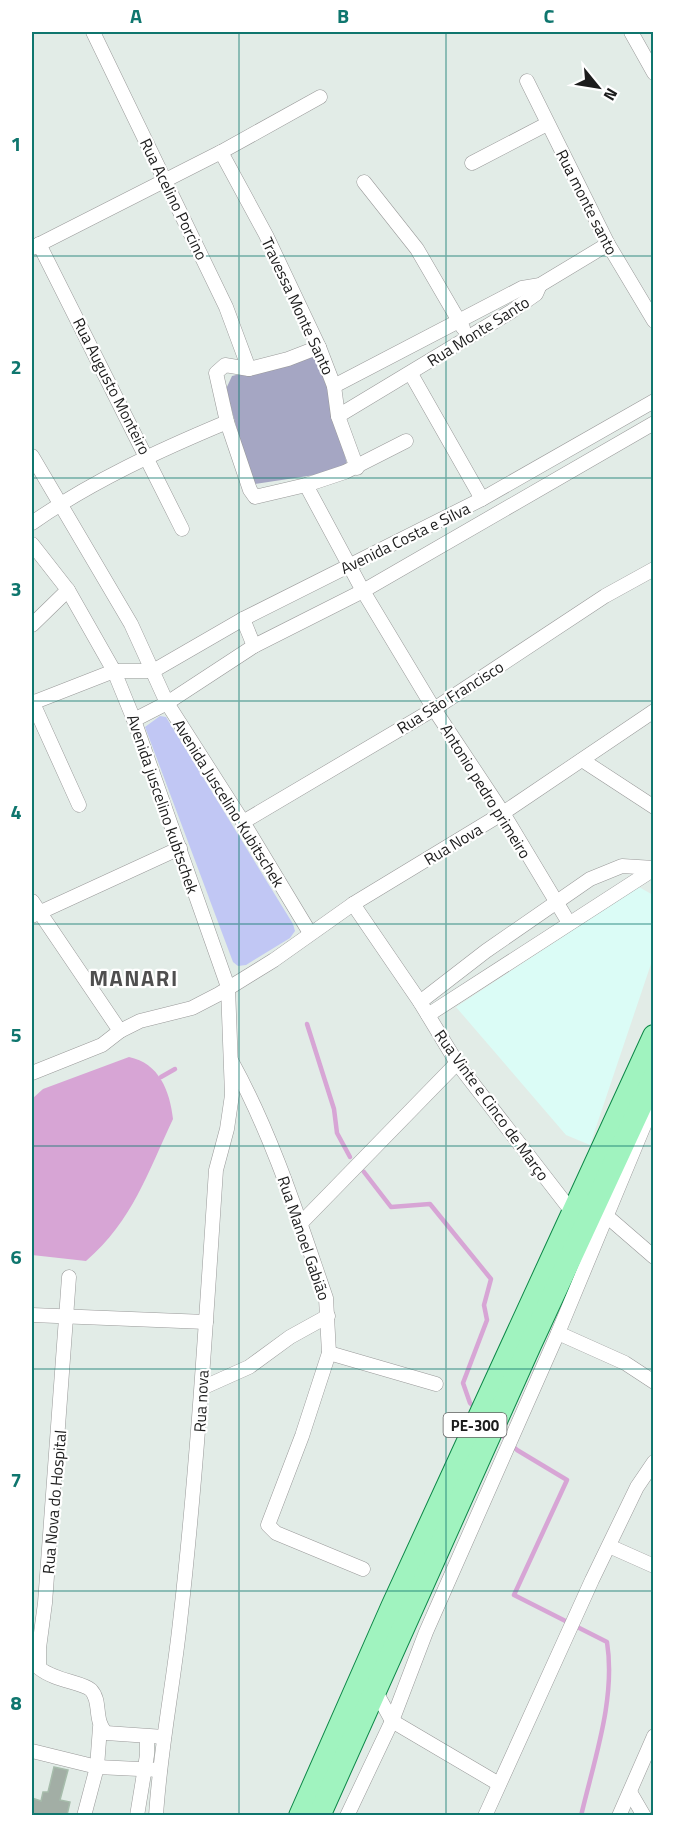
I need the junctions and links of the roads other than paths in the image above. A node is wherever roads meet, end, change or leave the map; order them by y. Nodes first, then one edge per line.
1 (93, 32) edge
2 (631, 32) edge
3 (654, 73) edge
4 (527, 81) dead end
5 (320, 97) dead end
6 (547, 124) junction
7 (221, 152) junction
8 (472, 163) dead end
9 (165, 180) junction
10 (364, 182) dead end
11 (608, 244) junction
12 (35, 246) edge
13 (540, 285) junction
14 (458, 320) junction
15 (654, 321) edge
16 (469, 337) junction
17 (319, 347) junction
18 (249, 369) junction
19 (411, 374) junction
20 (334, 386) junction
21 (654, 401) edge
22 (338, 416) junction
23 (227, 422) junction
24 (654, 423) edge
25 (406, 441) dead end
26 (32, 456) edge
27 (147, 456) junction
28 (357, 468) junction
29 (306, 486) junction
30 (482, 500) junction
31 (58, 504) junction
32 (32, 523) edge
33 (182, 529) dead end
34 (32, 544) edge
35 (349, 566) junction
36 (654, 568) edge
37 (68, 590) junction
38 (363, 591) junction
39 (243, 619) junction
40 (32, 625) edge
41 (254, 646) junction
42 (114, 671) junction
43 (153, 671) junction
44 (32, 702) edge
45 (167, 703) junction
46 (434, 709) junction
47 (654, 711) edge
48 (134, 720) junction
49 (582, 760) junction
50 (79, 805) dead end
51 (654, 807) edge
52 (503, 813) junction
53 (243, 822) junction
54 (180, 848) junction
55 (654, 869) edge
56 (554, 902) junction
57 (353, 904) junction
58 (34, 910) edge
59 (568, 923) junction
60 (310, 933) junction
61 (228, 987) junction
62 (420, 1002) junction
63 (428, 1015) junction
64 (120, 1031) junction
65 (654, 1036) edge
66 (231, 1060) junction
67 (457, 1062) junction
68 (32, 1073) edge
69 (654, 1077) edge
70 (654, 1104) edge
71 (590, 1214) junction
72 (300, 1224) junction
73 (654, 1257) edge
74 (69, 1277) dead end
75 (32, 1315) edge
76 (69, 1316) junction
77 (328, 1316) junction
78 (206, 1322) junction
79 (558, 1333) junction
80 (329, 1353) junction
81 (654, 1382) edge
82 (436, 1384) dead end
83 (202, 1389) junction
84 (654, 1462) edge
85 (609, 1546) junction
86 (654, 1566) edge
87 (363, 1569) dead end
88 (38, 1603) edge
89 (35, 1653) edge
90 (375, 1690) junction
91 (392, 1720) junction
92 (100, 1727) junction
93 (654, 1736) edge
94 (147, 1737) junction
95 (164, 1737) junction
96 (32, 1751) edge
97 (97, 1767) junction
98 (160, 1770) junction
99 (142, 1771) junction
100 (499, 1784) junction
101 (630, 1792) junction
102 (84, 1815) edge
103 (137, 1815) edge
104 (156, 1815) edge
105 (300, 1815) edge
106 (319, 1815) edge
107 (347, 1815) edge
108 (485, 1815) edge
109 (619, 1815) edge
110 (644, 1815) edge

1 - 9 street, Rua Acelino Porcino
2 - 3 street
4 - 6 street, Rua monte santo
5 - 7 street
6 - 8 street
6 - 11 street, Rua monte santo
7 - 9 street
7 - 17 street, Travessa Monte Santo
9 - 12 street
9 - 18 street, Rua Acelino Porcino
10 - 14 street
11 - 13 street
11 - 15 street, Rua monte santo
12 - 27 street, Rua Augusto Monteiro
13 - 14 street, Rua Monte Santo
13 - 16 street, Rua Monte Santo
14 - 16 street
14 - 20 street, Rua Monte Santo
16 - 19 street, Rua Monte Santo
17 - 18 street
17 - 20 street, Travessa Monte Santo
18 - 23 street
19 - 22 street, Rua Monte Santo
19 - 30 street, Rua monte santo
20 - 22 street, Travessa Monte Santo
21 - 30 street, Avenida Costa e Silva
22 - 28 street, Travessa Monte Santo
23 - 27 street
23 - 29 street
24 - 38 street, Avenida Costa e Silva
25 - 28 street
26 - 31 street, Avenida Juscelino Kubitschek
27 - 31 street
27 - 33 street, Rua Augusto Monteiro
28 - 29 street
29 - 35 street, Antonio pedro primeiro
30 - 35 street, Avenida Costa e Silva
31 - 32 street
31 - 43 street, Avenida Juscelino Kubitschek
34 - 37 street, Avenida juscelino kubtschek
35 - 38 street, Antonio pedro primeiro
35 - 39 street, Avenida Costa e Silva
36 - 46 street, Rua São Francisco
37 - 40 street
37 - 42 street, Avenida juscelino kubtschek
38 - 41 street, Avenida Costa e Silva
38 - 46 street, Antonio pedro primeiro
39 - 41 street
39 - 43 street, Avenida Costa e Silva
41 - 45 street, Avenida Costa e Silva
42 - 43 street
42 - 44 street
42 - 48 street, Avenida juscelino kubtschek
43 - 45 street, Avenida Juscelino Kubitschek
44 - 50 street
45 - 48 street, Avenida Costa e Silva
45 - 53 street, Avenida Juscelino Kubitschek
46 - 52 street, Antonio pedro primeiro
46 - 53 street, Rua São Francisco
47 - 49 street, Rua Nova
48 - 54 street, Avenida juscelino kubtschek
49 - 51 street
49 - 52 street, Rua Nova
52 - 56 street, Antonio pedro primeiro
52 - 57 street, Rua Nova
53 - 60 street, Avenida Juscelino Kubitschek
54 - 58 street
54 - 61 street, Avenida juscelino kubtschek
55 - 56 street
55 - 59 street
56 - 59 street, Antonio pedro primeiro
56 - 62 street
57 - 60 street, Rua Nova
57 - 62 street, Rua Vinte e Cinco de Março
58 - 64 street
59 - 63 street
60 - 61 street, Rua Nova
61 - 64 street, Rua Nova
61 - 66 street, Rua nova
62 - 63 street, Rua Vinte e Cinco de Março
63 - 67 street, Rua Vinte e Cinco de Março
64 - 68 street, Rua Nova
65 - 71 main road, PE-300 / PE-300
66 - 72 street, Rua Manoel Gabião
66 - 78 street, Rua nova
67 - 71 street, Rua Vinte e Cinco de Março
67 - 72 street, Rua Vinte e Cinco de Março
69 - 71 main road, PE-300 / PE-300
70 - 71 street
71 - 73 street, Rua Vinte e Cinco de Março
71 - 79 street
71 - 90 main road, PE-300 / PE-300
71 - 105 main road, PE-300 / PE-300
72 - 77 street, Rua Manoel Gabião
74 - 76 street, Rua Nova do Hospital
75 - 76 street
76 - 78 street
76 - 88 street, Rua Nova do Hospital
77 - 80 street, Rua Manoel Gabião
77 - 83 street
78 - 83 street, Rua nova
79 - 81 street
79 - 91 street
80 - 82 street
80 - 87 street, Rua Manoel Gabião
83 - 95 street, Rua nova
84 - 85 street
85 - 86 street
85 - 100 street
88 - 89 street, Rua Nova do Hospital
89 - 92 street, Rua Nova do Hospital
90 - 91 street
90 - 106 main road, PE-300 / PE-300
91 - 100 street
91 - 107 street
92 - 94 street
92 - 97 street
93 - 101 street
94 - 95 street
94 - 99 street
95 - 98 street, Rua nova
96 - 97 street
97 - 99 street
97 - 102 street
98 - 99 street
98 - 104 street, Rua nova
99 - 103 street
100 - 108 street
101 - 109 street
101 - 110 street

